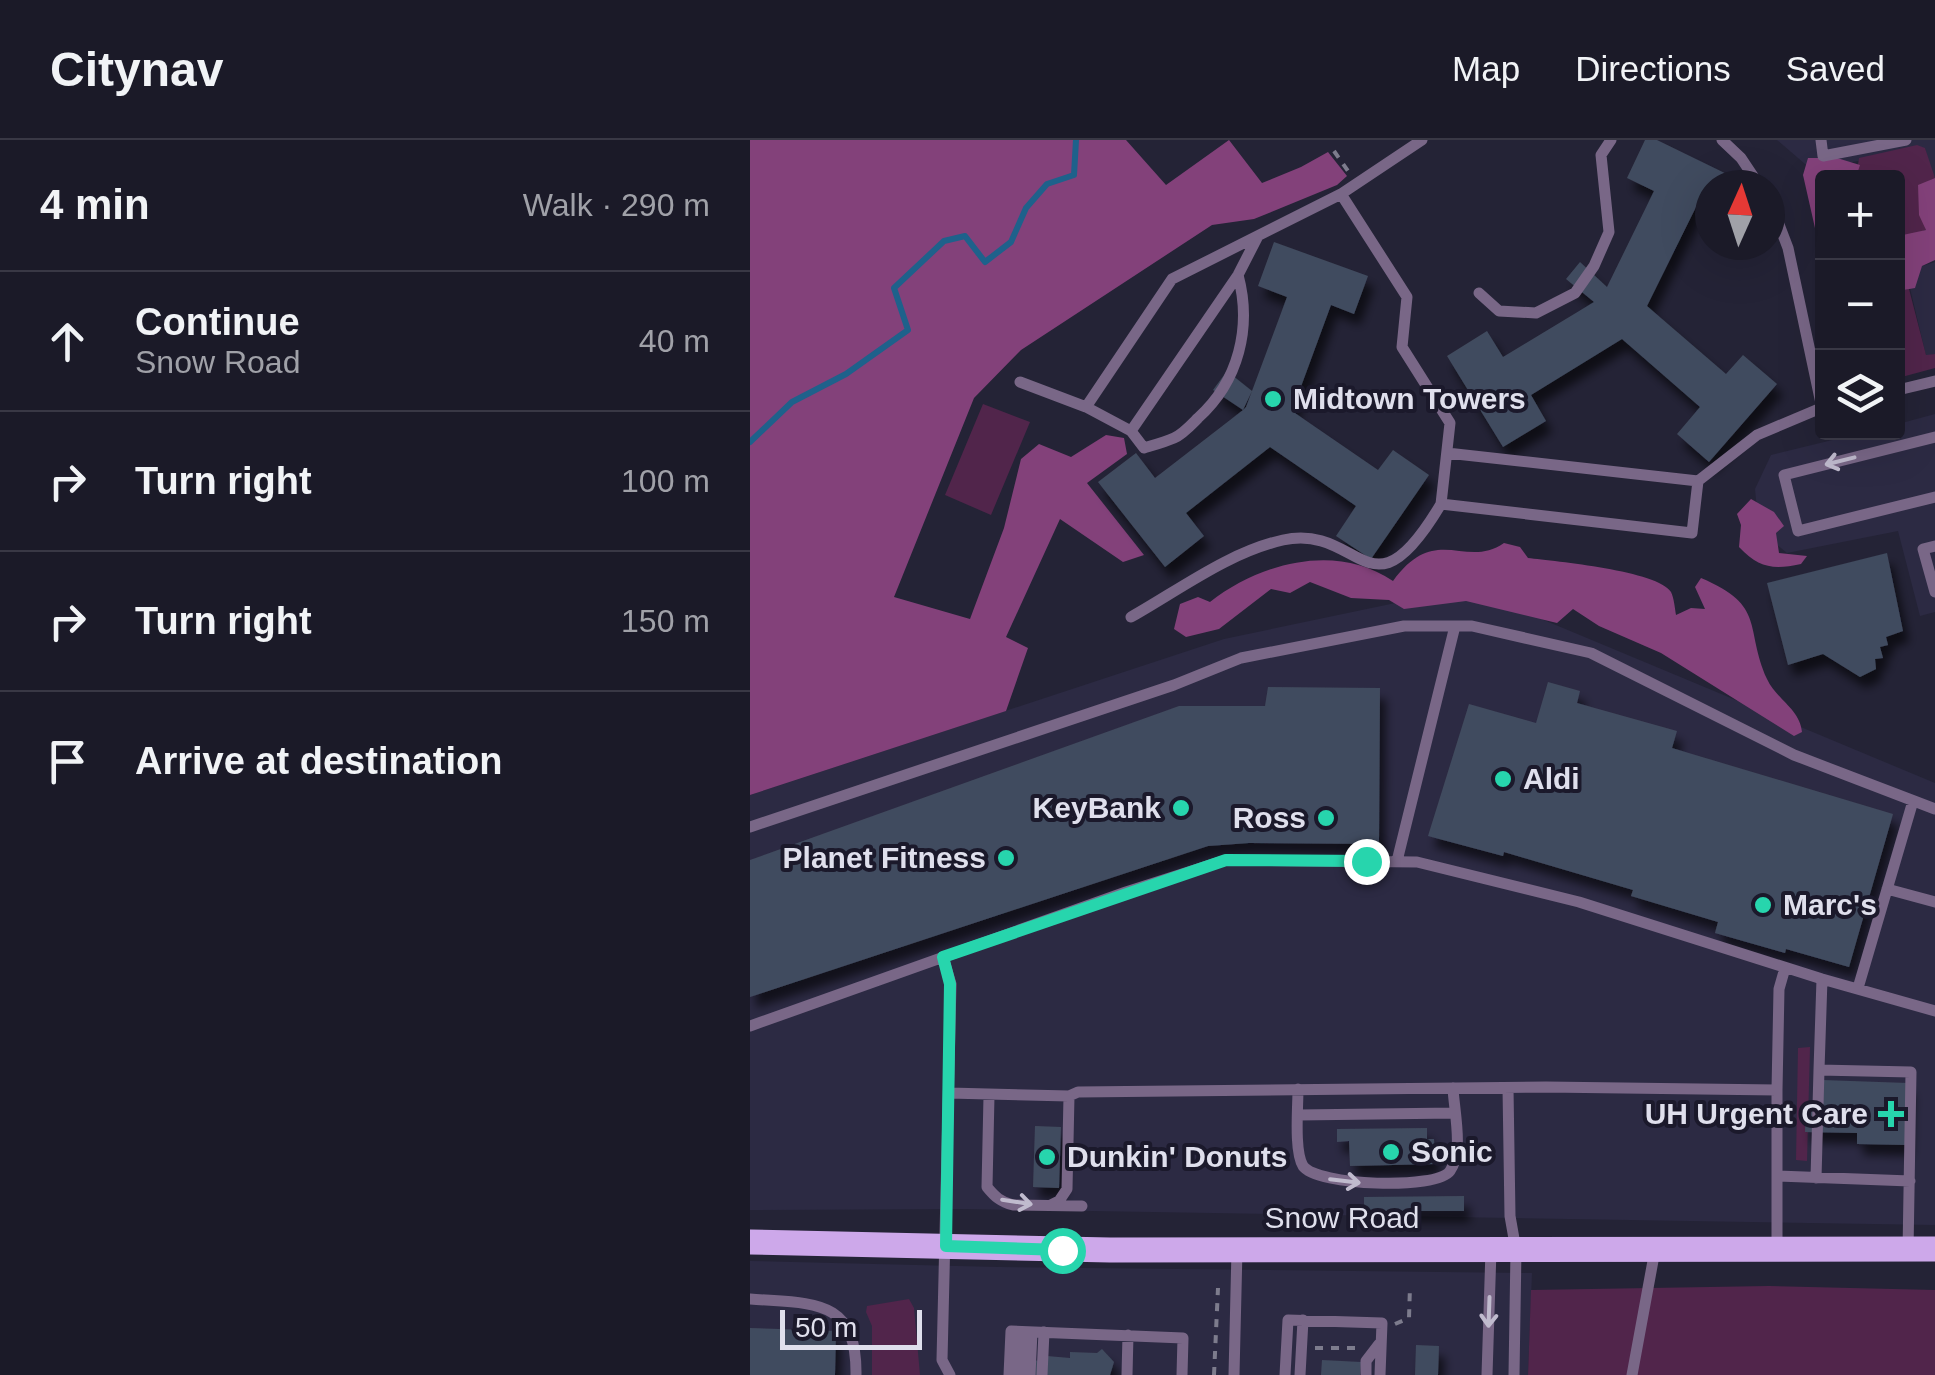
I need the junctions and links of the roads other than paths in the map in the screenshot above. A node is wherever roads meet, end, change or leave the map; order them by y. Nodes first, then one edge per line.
1 (1422, 140) edge
2 (1611, 140) edge
3 (1722, 140) edge
4 (1821, 140) edge
5 (1906, 140) edge
6 (1749, 170) edge
7 (1341, 194) junction
8 (1258, 236) junction
9 (1785, 240) edge
10 (1238, 275) junction
11 (1479, 293) dead end
12 (1815, 375) edge
13 (1935, 381) edge
14 (1020, 382) dead end
15 (1905, 388) edge
16 (1086, 406) junction
17 (1815, 411) edge
18 (1130, 431) junction
19 (1935, 438) edge
20 (1448, 453) junction
21 (1698, 481) junction
22 (1935, 497) edge
23 (1442, 504) junction
24 (1935, 546) edge
25 (1935, 592) edge
26 (1131, 617) dead end
27 (1455, 626) junction
28 (1913, 801) junction
29 (1935, 809) edge
30 (750, 827) edge
31 (1396, 861) junction
32 (1887, 889) junction
33 (1935, 902) edge
34 (943, 957) junction
35 (1785, 968) junction
36 (1822, 979) junction
37 (1858, 988) junction
38 (1935, 1010) edge
39 (750, 1026) edge
40 (1819, 1070) junction
41 (1453, 1088) junction
42 (1508, 1088) junction
43 (1298, 1090) junction
44 (1777, 1090) junction
45 (949, 1093) junction
46 (989, 1096) junction
47 (1070, 1096) junction
48 (1454, 1113) junction
49 (1298, 1115) junction
50 (1777, 1176) junction
51 (1816, 1178) junction
52 (1910, 1181) junction
53 (1051, 1205) junction
54 (1082, 1206) dead end
55 (750, 1242) edge
56 (946, 1246) junction
57 (1777, 1249) junction
58 (1237, 1250) junction
59 (1504, 1250) junction
60 (1655, 1250) junction
61 (1908, 1250) junction
62 (1935, 1250) edge
63 (750, 1299) edge
64 (1302, 1320) junction
65 (1032, 1332) junction
66 (1128, 1335) junction
67 (1381, 1341) junction
68 (1235, 1374) edge
69 (856, 1375) edge
70 (950, 1375) edge
71 (1009, 1375) edge
72 (1019, 1375) edge
73 (1030, 1375) edge
74 (1042, 1375) edge
75 (1127, 1375) edge
76 (1182, 1375) edge
77 (1285, 1375) edge
78 (1300, 1375) edge
79 (1366, 1375) edge
80 (1380, 1375) edge
81 (1488, 1375) edge
82 (1514, 1375) edge
83 (1632, 1375) edge

1 - 7 lane
2 - 11 lane
3 - 6 lane
4 - 5 lane
7 - 8 lane
7 - 20 lane
8 - 10 lane
8 - 16 lane
9 - 12 lane
10 - 18 lane
10 - 18 lane
13 - 15 lane
14 - 16 lane
16 - 18 lane
17 - 21 lane
19 -> 22 lane
20 - 21 lane
20 - 23 lane
21 - 23 lane
23 - 26 lane
24 - 25 lane
27 - 28 lane
27 - 30 lane
27 - 31 lane
28 - 29 lane
28 - 32 lane
31 - 34 lane
31 - 35 lane
32 - 33 lane
32 - 37 lane
34 - 39 lane
34 - 45 lane
35 - 36 lane
35 - 44 lane
36 - 37 lane
36 - 40 lane
37 - 38 lane
40 - 51 lane
40 - 52 lane
41 - 42 lane
41 - 43 lane
41 - 48 lane
42 - 44 lane
42 - 59 lane
43 - 47 lane
43 - 49 lane
44 - 50 lane
45 - 46 lane
45 - 56 lane
46 - 47 lane
46 -> 53 lane
47 - 53 lane
48 - 49 lane
49 -> 48 lane
50 - 51 lane
50 - 57 lane
51 - 52 lane
52 - 61 lane
53 - 54 lane
55 - 56 main road, Snow Road
56 - 58 main road, Snow Road
56 - 70 lane
57 - 60 main road, Snow Road
57 - 61 main road, Snow Road
58 - 59 main road, Snow Road
58 - 68 lane
59 - 60 main road, Snow Road
59 -> 81 lane
59 - 82 lane
60 - 83 lane
61 - 62 main road, Snow Road
63 - 69 lane
64 - 67 lane
64 - 77 lane
64 - 78 lane
65 - 66 lane
65 - 71 lane
65 - 72 lane
65 - 73 lane
65 - 74 lane
66 - 75 lane
66 - 76 lane
67 - 79 lane
67 - 80 lane

